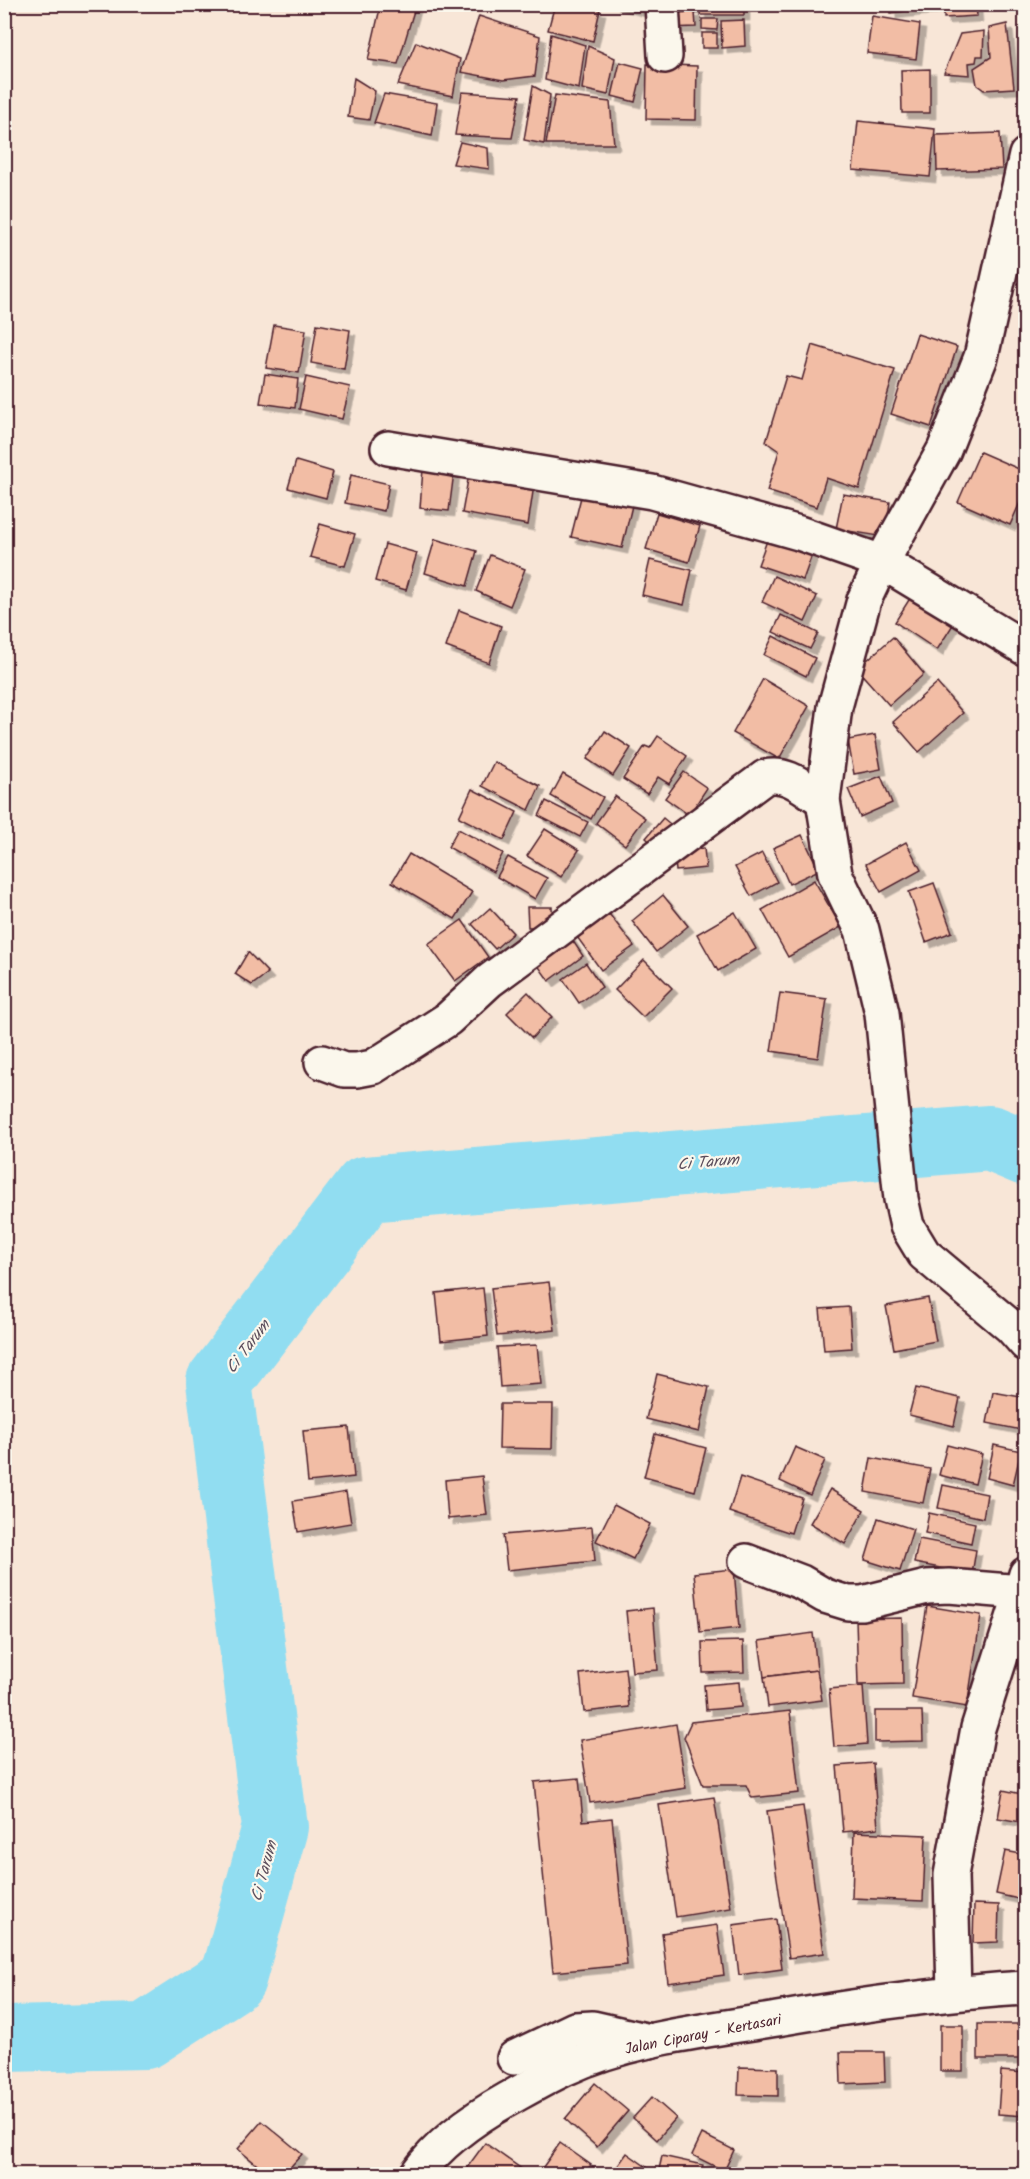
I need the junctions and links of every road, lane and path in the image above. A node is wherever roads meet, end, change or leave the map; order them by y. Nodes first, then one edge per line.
1 (662, 4) edge
2 (665, 56) dead end
3 (1026, 154) edge
4 (388, 448) dead end
5 (882, 562) junction
6 (1026, 650) edge
7 (823, 800) junction
8 (322, 1062) dead end
9 (1026, 1344) edge
10 (746, 1561) dead end
11 (1020, 1593) edge
12 (1026, 1988) edge
13 (954, 1993) junction
14 (650, 2041) junction
15 (514, 2058) dead end
16 (417, 2175) edge

1 - 2 street
3 - 5 street
4 - 5 street
5 - 6 street
5 - 7 street
7 - 8 street
7 - 9 street
10 - 11 street
11 - 13 street
12 - 13 street, Jalan Ciparay - Kertasari
13 - 14 street, Jalan Ciparay - Kertasari
14 - 15 street
14 - 16 street, Jalan Ciparay - Kertasari

